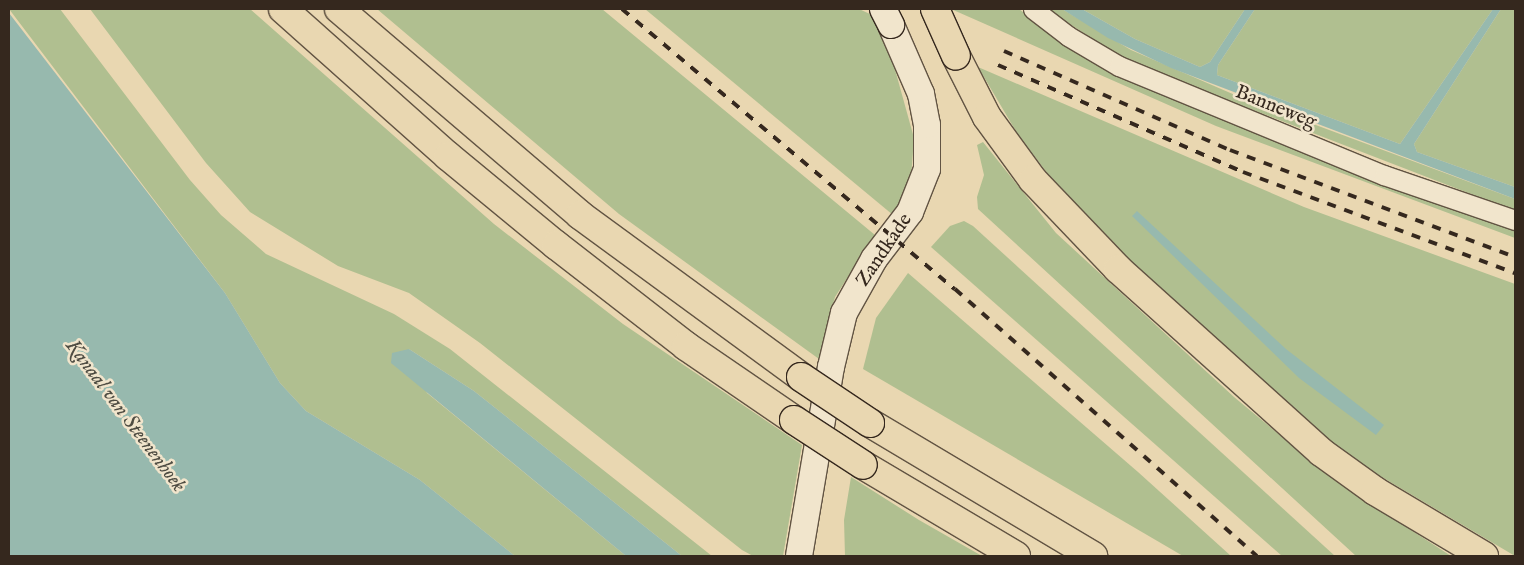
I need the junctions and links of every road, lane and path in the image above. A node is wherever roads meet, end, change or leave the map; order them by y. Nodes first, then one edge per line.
1 (283, 9) edge
2 (339, 9) edge
3 (935, 9) edge
4 (1033, 9) edge
5 (887, 17) edge
6 (1515, 220) edge
7 (799, 556) edge
8 (1016, 556) edge
9 (1093, 556) edge
10 (1484, 556) edge

1 - 8 main road, bridge
2 - 9 main road, bridge
3 - 10 main road, bridge
4 - 6 street, Banneweg
5 - 7 street, Zandkade

